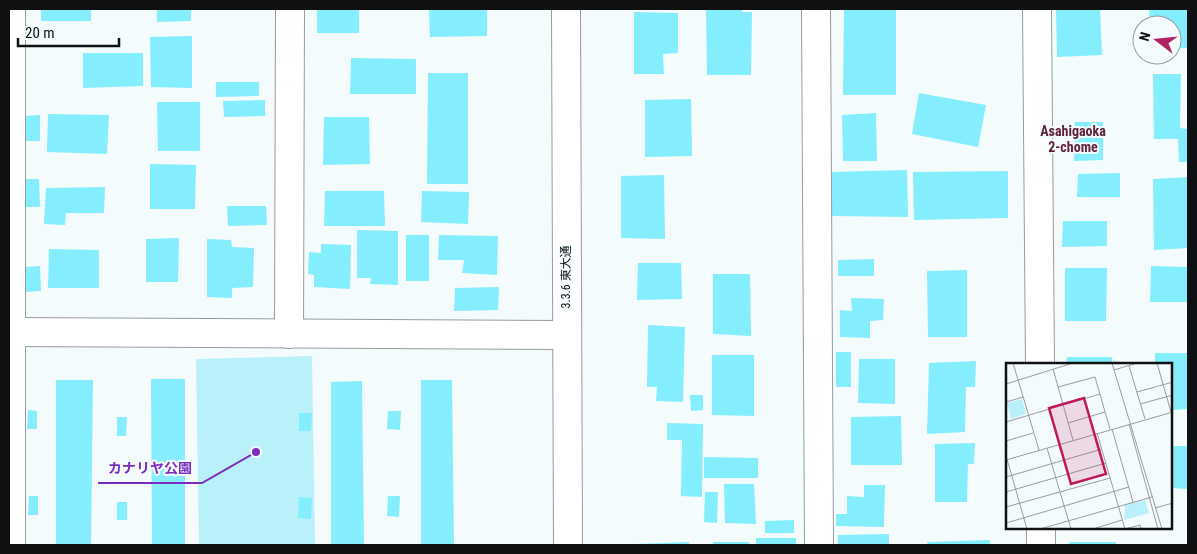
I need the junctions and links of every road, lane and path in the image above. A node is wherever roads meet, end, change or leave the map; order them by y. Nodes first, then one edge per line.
1 (11, 9) edge
2 (290, 9) edge
3 (566, 9) edge
4 (816, 9) edge
5 (1037, 9) edge
6 (10, 332) edge
7 (289, 334) junction
8 (566, 334) junction
9 (1040, 363) edge
10 (1041, 529) edge
11 (11, 545) edge
12 (568, 545) edge
13 (819, 545) edge
14 (1041, 545) edge

1 - 6 street
2 - 7 street
3 - 8 street, 3.3.6 東大通
4 - 13 street
5 - 9 street
6 - 7 street
6 - 11 street
7 - 8 street
8 - 12 street, 3.3.6 東大通
10 - 14 street

